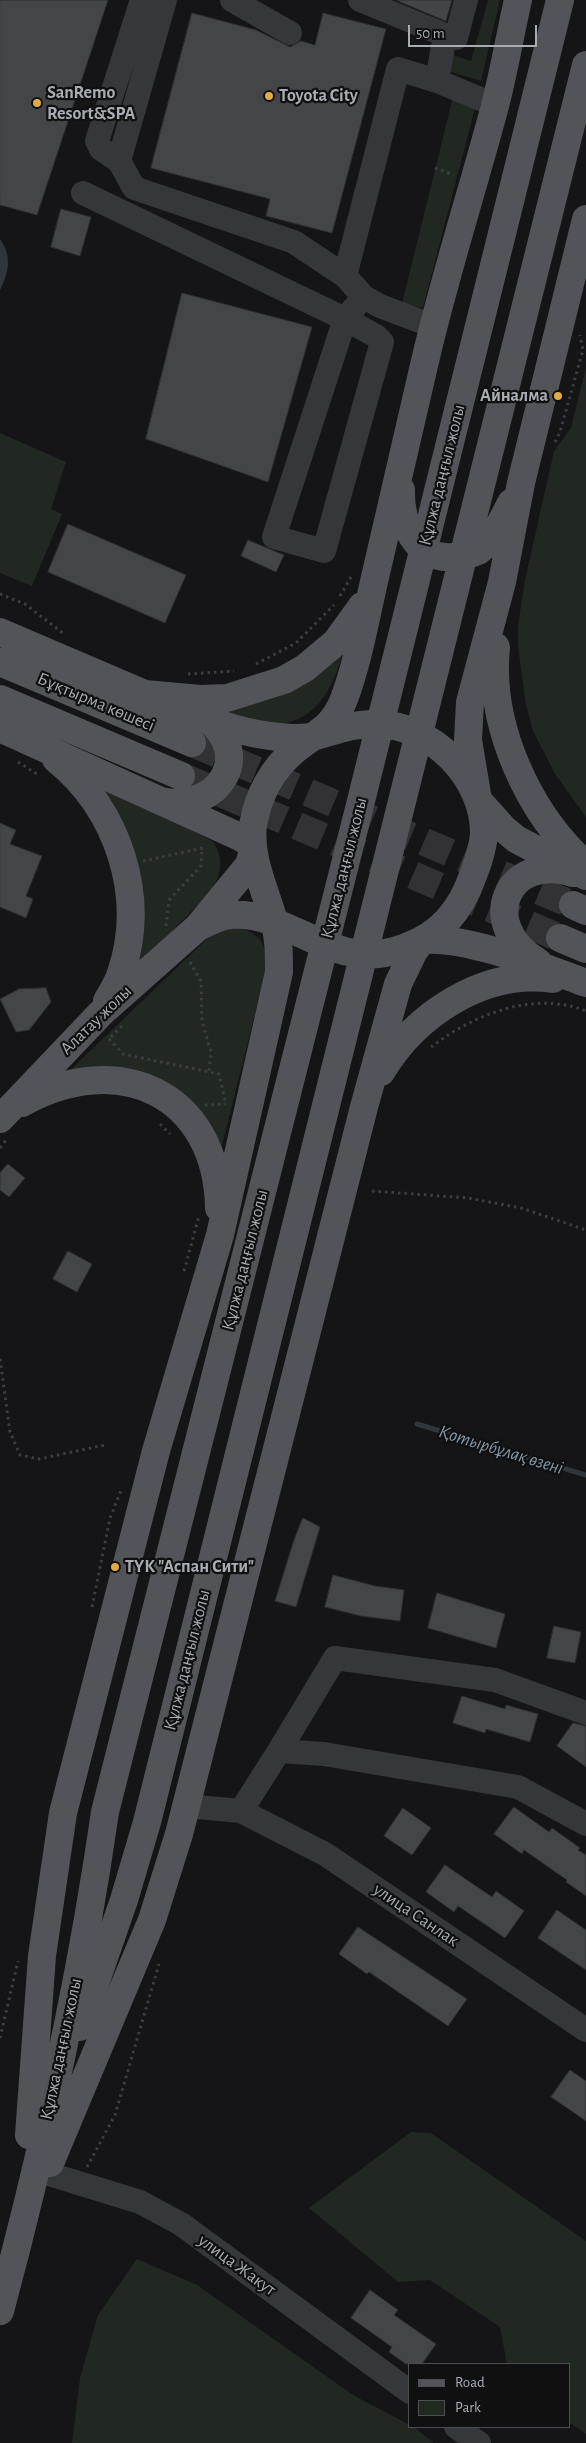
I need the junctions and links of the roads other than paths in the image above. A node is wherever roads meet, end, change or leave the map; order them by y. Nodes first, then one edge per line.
1 (142, 0) edge
2 (165, 0) edge
3 (232, 0) edge
4 (360, 0) edge
5 (466, 0) edge
6 (518, 0) edge
7 (560, 0) edge
8 (290, 33) dead end
9 (445, 35) junction
10 (586, 65) edge
11 (437, 81) junction
12 (495, 105) junction
13 (119, 161) junction
14 (82, 193) dead end
15 (586, 219) edge
16 (345, 276) junction
17 (364, 297) junction
18 (345, 319) junction
19 (433, 326) junction
20 (402, 458) junction
21 (521, 483) junction
22 (502, 582) junction
23 (371, 592) junction
24 (0, 632) edge
25 (0, 662) edge
26 (145, 694) junction
27 (0, 699) edge
28 (210, 720) junction
29 (0, 728) edge
30 (315, 736) junction
31 (35, 742) junction
32 (192, 743) tunnel mouth
33 (181, 776) tunnel mouth
34 (478, 800) junction
35 (166, 802) junction
36 (253, 850) junction
37 (586, 865) edge
38 (586, 876) edge
39 (262, 885) junction
40 (275, 923) junction
41 (198, 926) junction
42 (309, 938) junction
43 (560, 938) tunnel mouth
44 (423, 940) junction
45 (586, 949) edge
46 (578, 980) edge
47 (101, 1013) junction
48 (366, 1099) junction
49 (236, 1112) junction
50 (3, 1116) edge
51 (220, 1235) junction
52 (586, 1713) edge
53 (279, 1751) junction
54 (186, 1806) junction
55 (241, 1811) junction
56 (586, 1824) edge
57 (586, 2030) edge
58 (44, 2135) junction
59 (46, 2173) junction
60 (20, 2236) junction
61 (0, 2311) edge
62 (408, 2391) edge
63 (457, 2428) edge
64 (479, 2443) edge

1 - 13 street
2 - 13 street
3 - 8 street
4 - 9 street
5 - 9 street
6 - 12 main road
7 - 58 main road, Құлжа даңғыл жолы
9 - 11 street
10 - 58 main road, Құлжа даңғыл жолы
11 - 12 street
11 - 16 street
12 - 19 main road
13 - 16 street
14 - 18 street
15 - 21 main road
16 - 17 street
17 - 18 street
17 - 19 street
18 - 18 street
19 - 20 main road
20 - 21 main road
20 - 23 main road
21 - 22 main road
22 - 34 main road
22 - 37 main road
23 - 26 main road
23 - 30 main road
24 - 26 main road
25 - 32 main road, Бұқтырма көшесі
26 - 28 main road
27 - 33 main road, Бұқтырма көшесі
28 - 30 main road
28 - 35 main road
29 - 31 main road
30 - 34 main road
30 - 36 main road
31 - 35 main road
31 - 47 main road
34 - 38 main road
34 - 44 main road
35 - 36 main road
36 - 39 main road
36 - 41 main road, Алатау жолы
38 - 46 main road
39 - 40 main road
39 - 42 main road
40 - 41 main road
40 - 42 main road
40 - 49 main road
41 - 47 main road, Алатау жолы
42 - 44 main road
43 - 45 main road
44 - 46 main road
44 - 48 main road
46 - 48 main road
47 - 50 main road, Алатау жолы
48 - 49 main road
48 - 54 main road
49 - 51 main road
50 - 51 main road
51 - 60 main road
52 - 53 street
53 - 55 street
53 - 56 street
54 - 55 street
54 - 59 main road
55 - 57 street, улица Санлак
58 - 60 main road
59 - 60 main road
59 - 62 street, улица Жакут
60 - 61 main road
63 - 64 street

